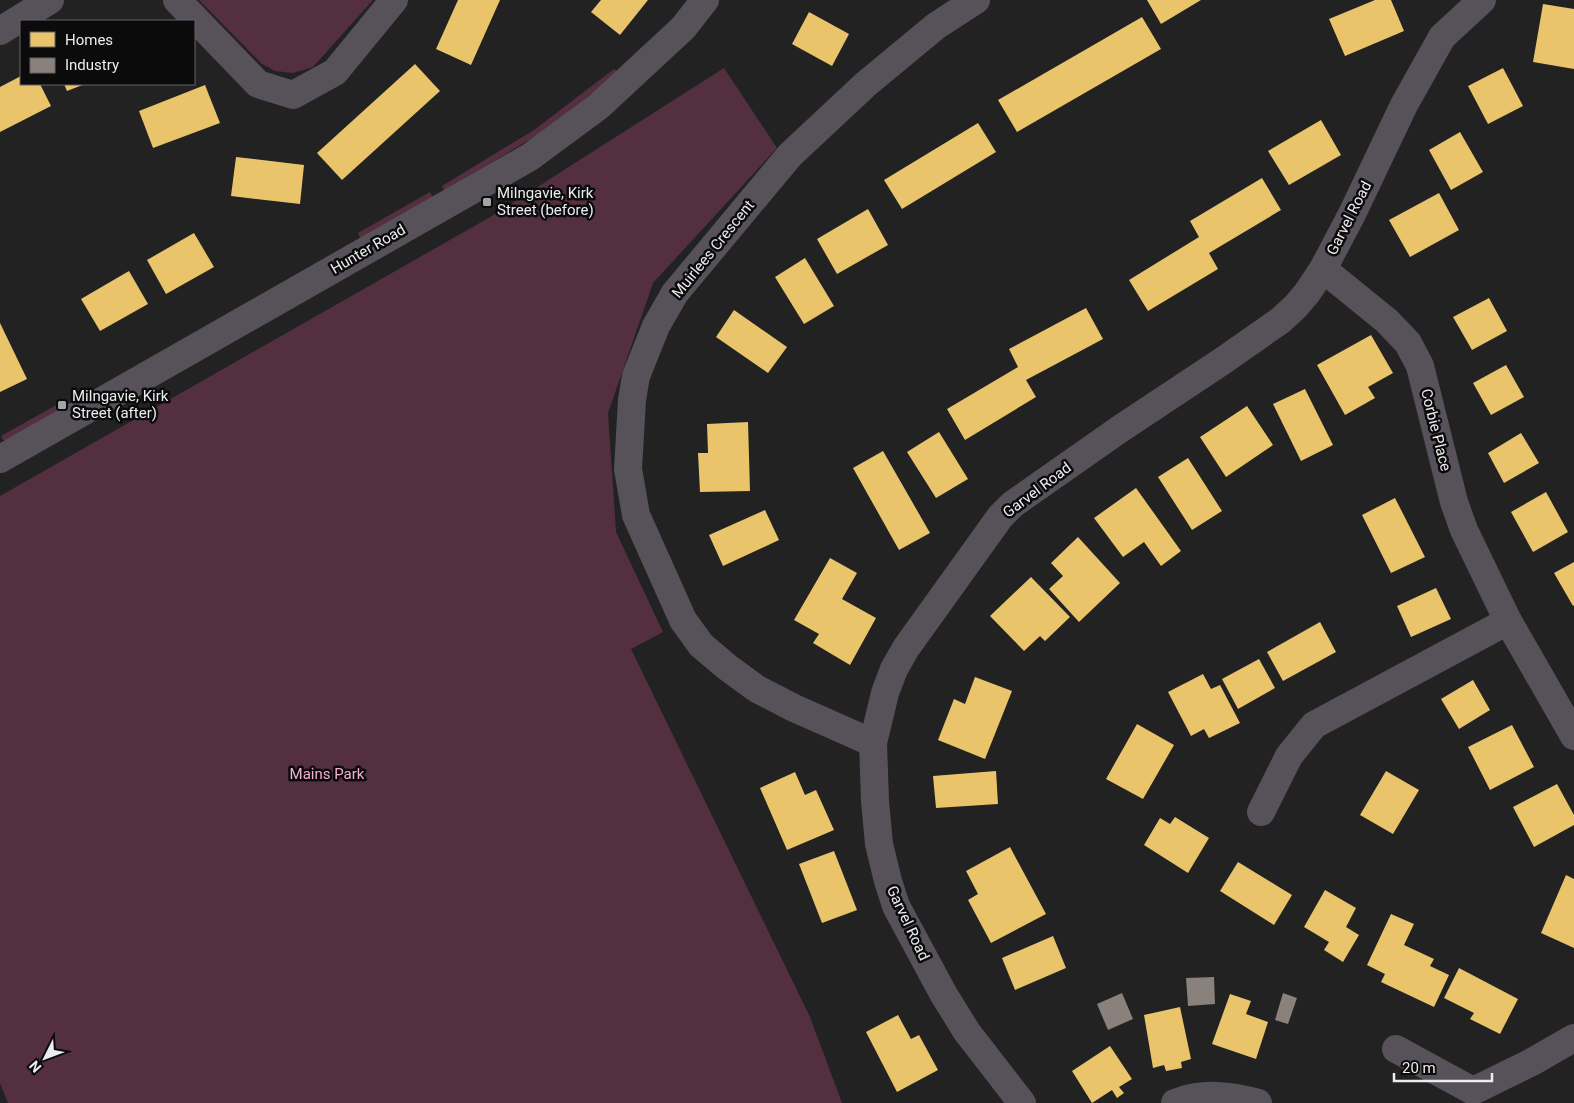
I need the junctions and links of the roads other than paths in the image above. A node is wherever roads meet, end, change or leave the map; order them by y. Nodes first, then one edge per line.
1 (50, 0) edge
2 (177, 0) edge
3 (394, 0) edge
4 (705, 0) edge
5 (976, 0) edge
6 (1482, 0) edge
7 (0, 31) edge
8 (1322, 269) junction
9 (0, 459) edge
10 (1508, 621) junction
11 (1574, 736) edge
12 (873, 743) junction
13 (1261, 812) dead end
14 (1574, 1038) edge
15 (1396, 1049) dead end
16 (1473, 1097) edge
17 (1022, 1103) edge
18 (1175, 1103) edge
19 (1258, 1103) edge

1 - 7 street
2 - 3 street
4 - 9 street, Hunter Road
5 - 12 street, Muirlees Crescent
6 - 8 street, Garvel Road
8 - 10 street, Corbie Place
8 - 12 street, Garvel Road
10 - 11 street, Corbie Place
10 - 13 street
12 - 17 street, Garvel Road
14 - 16 street
15 - 16 street
18 - 19 street

